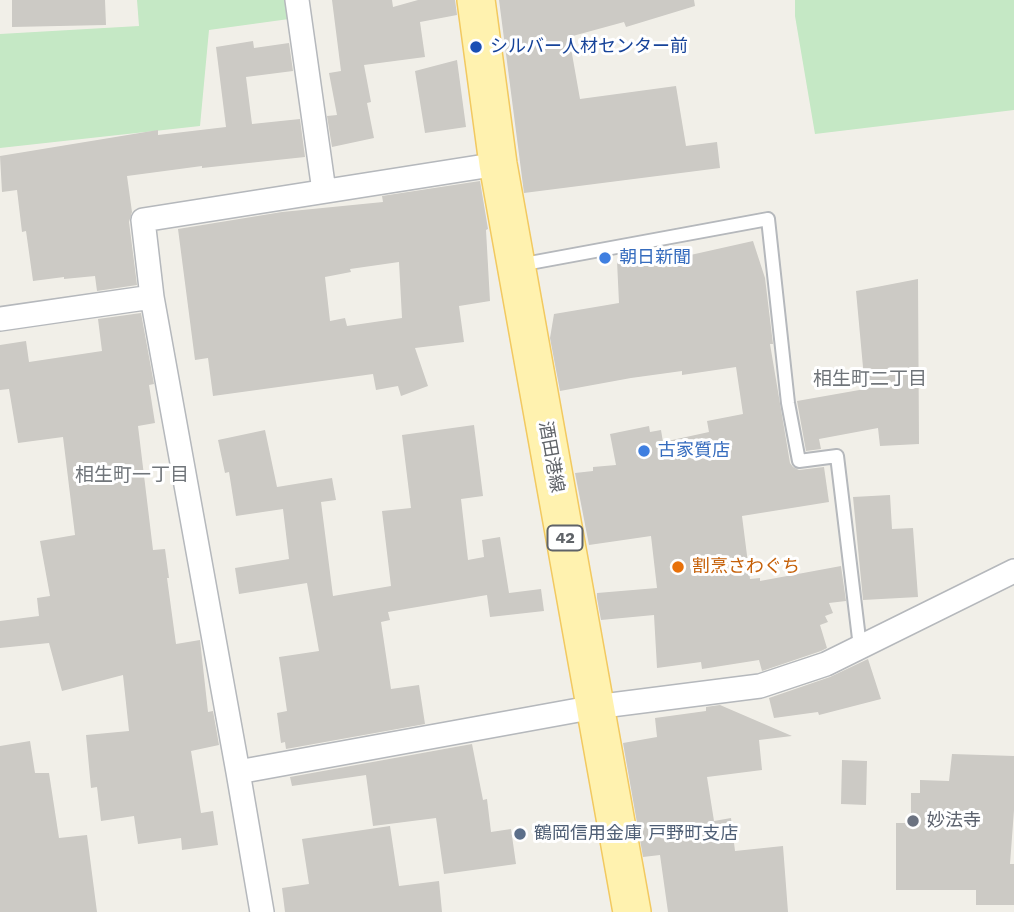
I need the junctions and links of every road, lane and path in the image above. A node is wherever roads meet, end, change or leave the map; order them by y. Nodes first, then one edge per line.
1 (297, 0) edge
2 (476, 0) edge
3 (498, 164) junction
4 (324, 191) junction
5 (516, 265) junction
6 (152, 296) junction
7 (0, 319) edge
8 (1014, 571) edge
9 (860, 647) junction
10 (595, 707) junction
11 (239, 772) junction
12 (261, 912) edge
13 (632, 912) edge

1 - 4 street
2 - 3 main road, 酒田港線 / 42
3 - 4 street
3 - 5 main road, 酒田港線 / 42
4 - 6 street
5 - 9 lane
5 - 10 main road, 酒田港線 / 42
6 - 7 street
6 - 11 street
8 - 9 street
9 - 10 street
10 - 11 street
10 - 13 main road, 酒田港線 / 42
11 - 12 street

